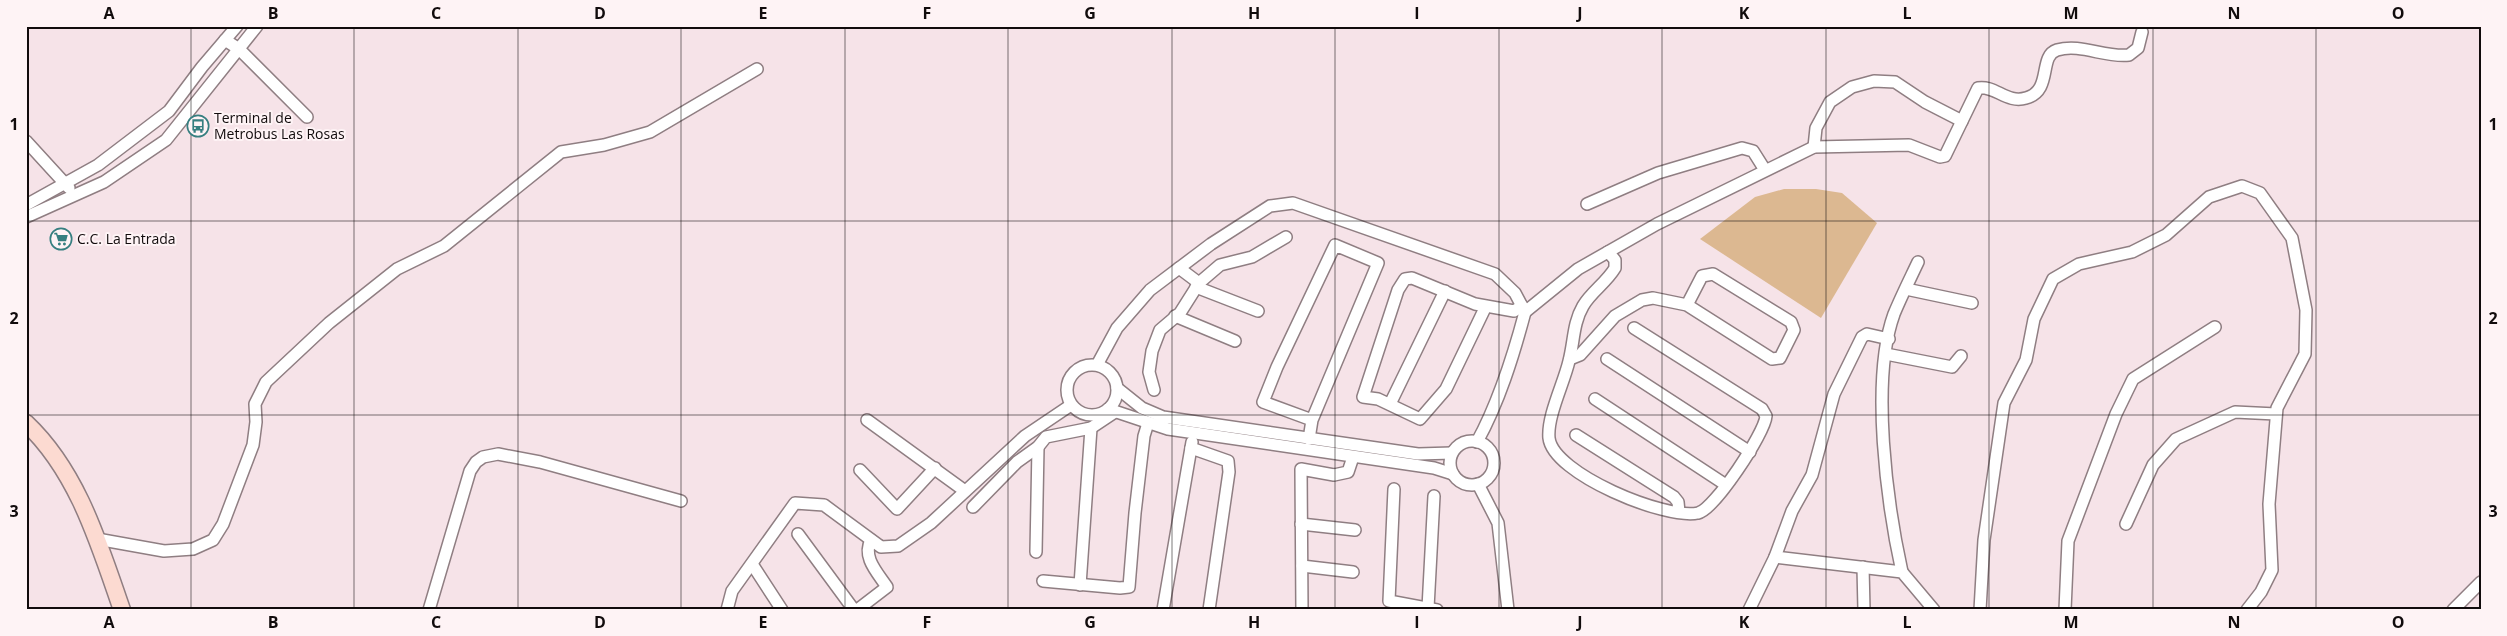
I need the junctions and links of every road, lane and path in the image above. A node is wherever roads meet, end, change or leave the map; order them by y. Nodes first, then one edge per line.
1 (237, 26) edge
2 (257, 26) edge
3 (2142, 32) dead end
4 (225, 40) junction
5 (238, 49) junction
6 (757, 69) dead end
7 (307, 118) dead end
8 (1962, 121) junction
9 (26, 141) edge
10 (1814, 147) junction
11 (98, 165) junction
12 (1765, 170) junction
13 (112, 176) junction
14 (66, 183) junction
15 (73, 195) junction
16 (26, 204) edge
17 (1587, 204) dead end
18 (26, 217) edge
19 (1286, 236) dead end
20 (1608, 252) junction
21 (1918, 262) dead end
22 (1179, 268) junction
23 (1197, 285) junction
24 (1906, 289) junction
25 (1445, 292) junction
26 (1972, 303) dead end
27 (1687, 305) junction
28 (1486, 306) junction
29 (1523, 309) junction
30 (1258, 311) dead end
31 (1176, 316) junction
32 (2216, 327) dead end
33 (1634, 328) dead end
34 (1889, 339) junction
35 (1234, 341) dead end
36 (1886, 354) junction
37 (1961, 356) dead end
38 (1570, 359) junction
39 (1607, 359) dead end
40 (1097, 365) junction
41 (1117, 388) junction
42 (1154, 390) dead end
43 (1595, 399) dead end
44 (1390, 404) junction
45 (1071, 405) junction
46 (1111, 410) junction
47 (2276, 414) junction
48 (867, 420) dead end
49 (1312, 420) junction
50 (26, 423) edge
51 (1148, 423) junction
52 (1091, 428) junction
53 (1194, 433) junction
54 (1576, 435) dead end
55 (1309, 440) junction
56 (1476, 442) junction
57 (1038, 447) junction
58 (1191, 448) junction
59 (1750, 452) junction
60 (1452, 453) junction
61 (1353, 457) junction
62 (935, 468) junction
63 (860, 470) dead end
64 (1453, 474) junction
65 (1478, 484) junction
66 (1726, 485) junction
67 (1394, 489) dead end
68 (965, 491) junction
69 (1434, 496) dead end
70 (681, 501) dead end
71 (973, 507) dead end
72 (1679, 512) junction
73 (1301, 524) junction
74 (2126, 524) dead end
75 (1355, 530) dead end
76 (798, 534) dead end
77 (98, 539) junction
78 (872, 540) junction
79 (1036, 552) dead end
80 (1776, 557) junction
81 (752, 564) junction
82 (1302, 566) junction
83 (1863, 567) junction
84 (1353, 572) dead end
85 (1902, 572) junction
86 (1043, 581) dead end
87 (2481, 582) edge
88 (1080, 585) junction
89 (1433, 609) edge
90 (122, 610) edge
91 (429, 610) edge
92 (727, 610) edge
93 (782, 610) edge
94 (855, 610) edge
95 (1163, 610) edge
96 (1209, 610) edge
97 (1302, 610) edge
98 (1508, 610) edge
99 (1749, 610) edge
100 (1864, 610) edge
101 (1934, 610) edge
102 (1980, 610) edge
103 (2065, 610) edge
104 (2247, 610) edge
105 (2453, 610) edge

1 - 4 street
2 - 5 street
3 - 8 street
4 - 5 street
4 - 11 street
5 - 7 street
5 - 13 street
6 - 77 street
8 - 10 street
8 - 10 street
9 - 14 street
10 - 12 street
11 - 13 street
11 - 14 street
12 - 17 street
12 - 20 street
13 - 15 street
14 - 15 street
14 - 16 street
15 - 18 street
19 - 23 street
20 - 29 street
20 - 38 street
21 - 24 street
22 - 23 street
22 - 29 street
22 - 40 street
23 - 30 street
23 - 31 street
24 - 26 street
24 - 34 street
25 - 28 street
25 - 44 street
25 - 44 street
27 - 27 street
27 - 38 street
28 - 29 street
28 - 44 street
29 - 56 street
31 - 35 street
31 - 42 street
32 - 103 street
33 - 59 street
34 - 36 street
34 - 80 street
36 - 37 street
36 - 85 street
38 - 72 street
39 - 59 street
40 - 41 street
40 - 45 street
41 - 46 street
41 - 55 street
43 - 66 street
45 - 46 street
45 - 68 street
46 - 51 street
46 - 52 street
47 - 74 street
47 - 102 street
47 - 104 street
48 - 62 street
49 - 49 street
49 - 55 street
50 - 77 main road
51 - 53 street
51 - 88 street
52 - 57 street
52 - 88 street
53 - 58 street
53 - 61 street
54 - 72 street
55 - 60 street
56 - 60 street
56 - 65 street
57 - 71 street
57 - 79 street
58 - 95 street
58 - 96 street
59 - 66 street
60 - 64 street
61 - 64 street
61 - 73 street
62 - 63 street
62 - 68 street
64 - 65 street
65 - 98 street
66 - 72 street
67 - 89 street
68 - 78 street
69 - 89 street
70 - 91 street
73 - 75 street
73 - 82 street
76 - 94 street
77 - 90 main road
78 - 81 street
78 - 94 street
80 - 83 street
80 - 99 street
81 - 92 street
81 - 93 street
82 - 84 street
82 - 97 street
83 - 85 street
83 - 100 street
85 - 101 street
86 - 88 street
87 - 105 street

